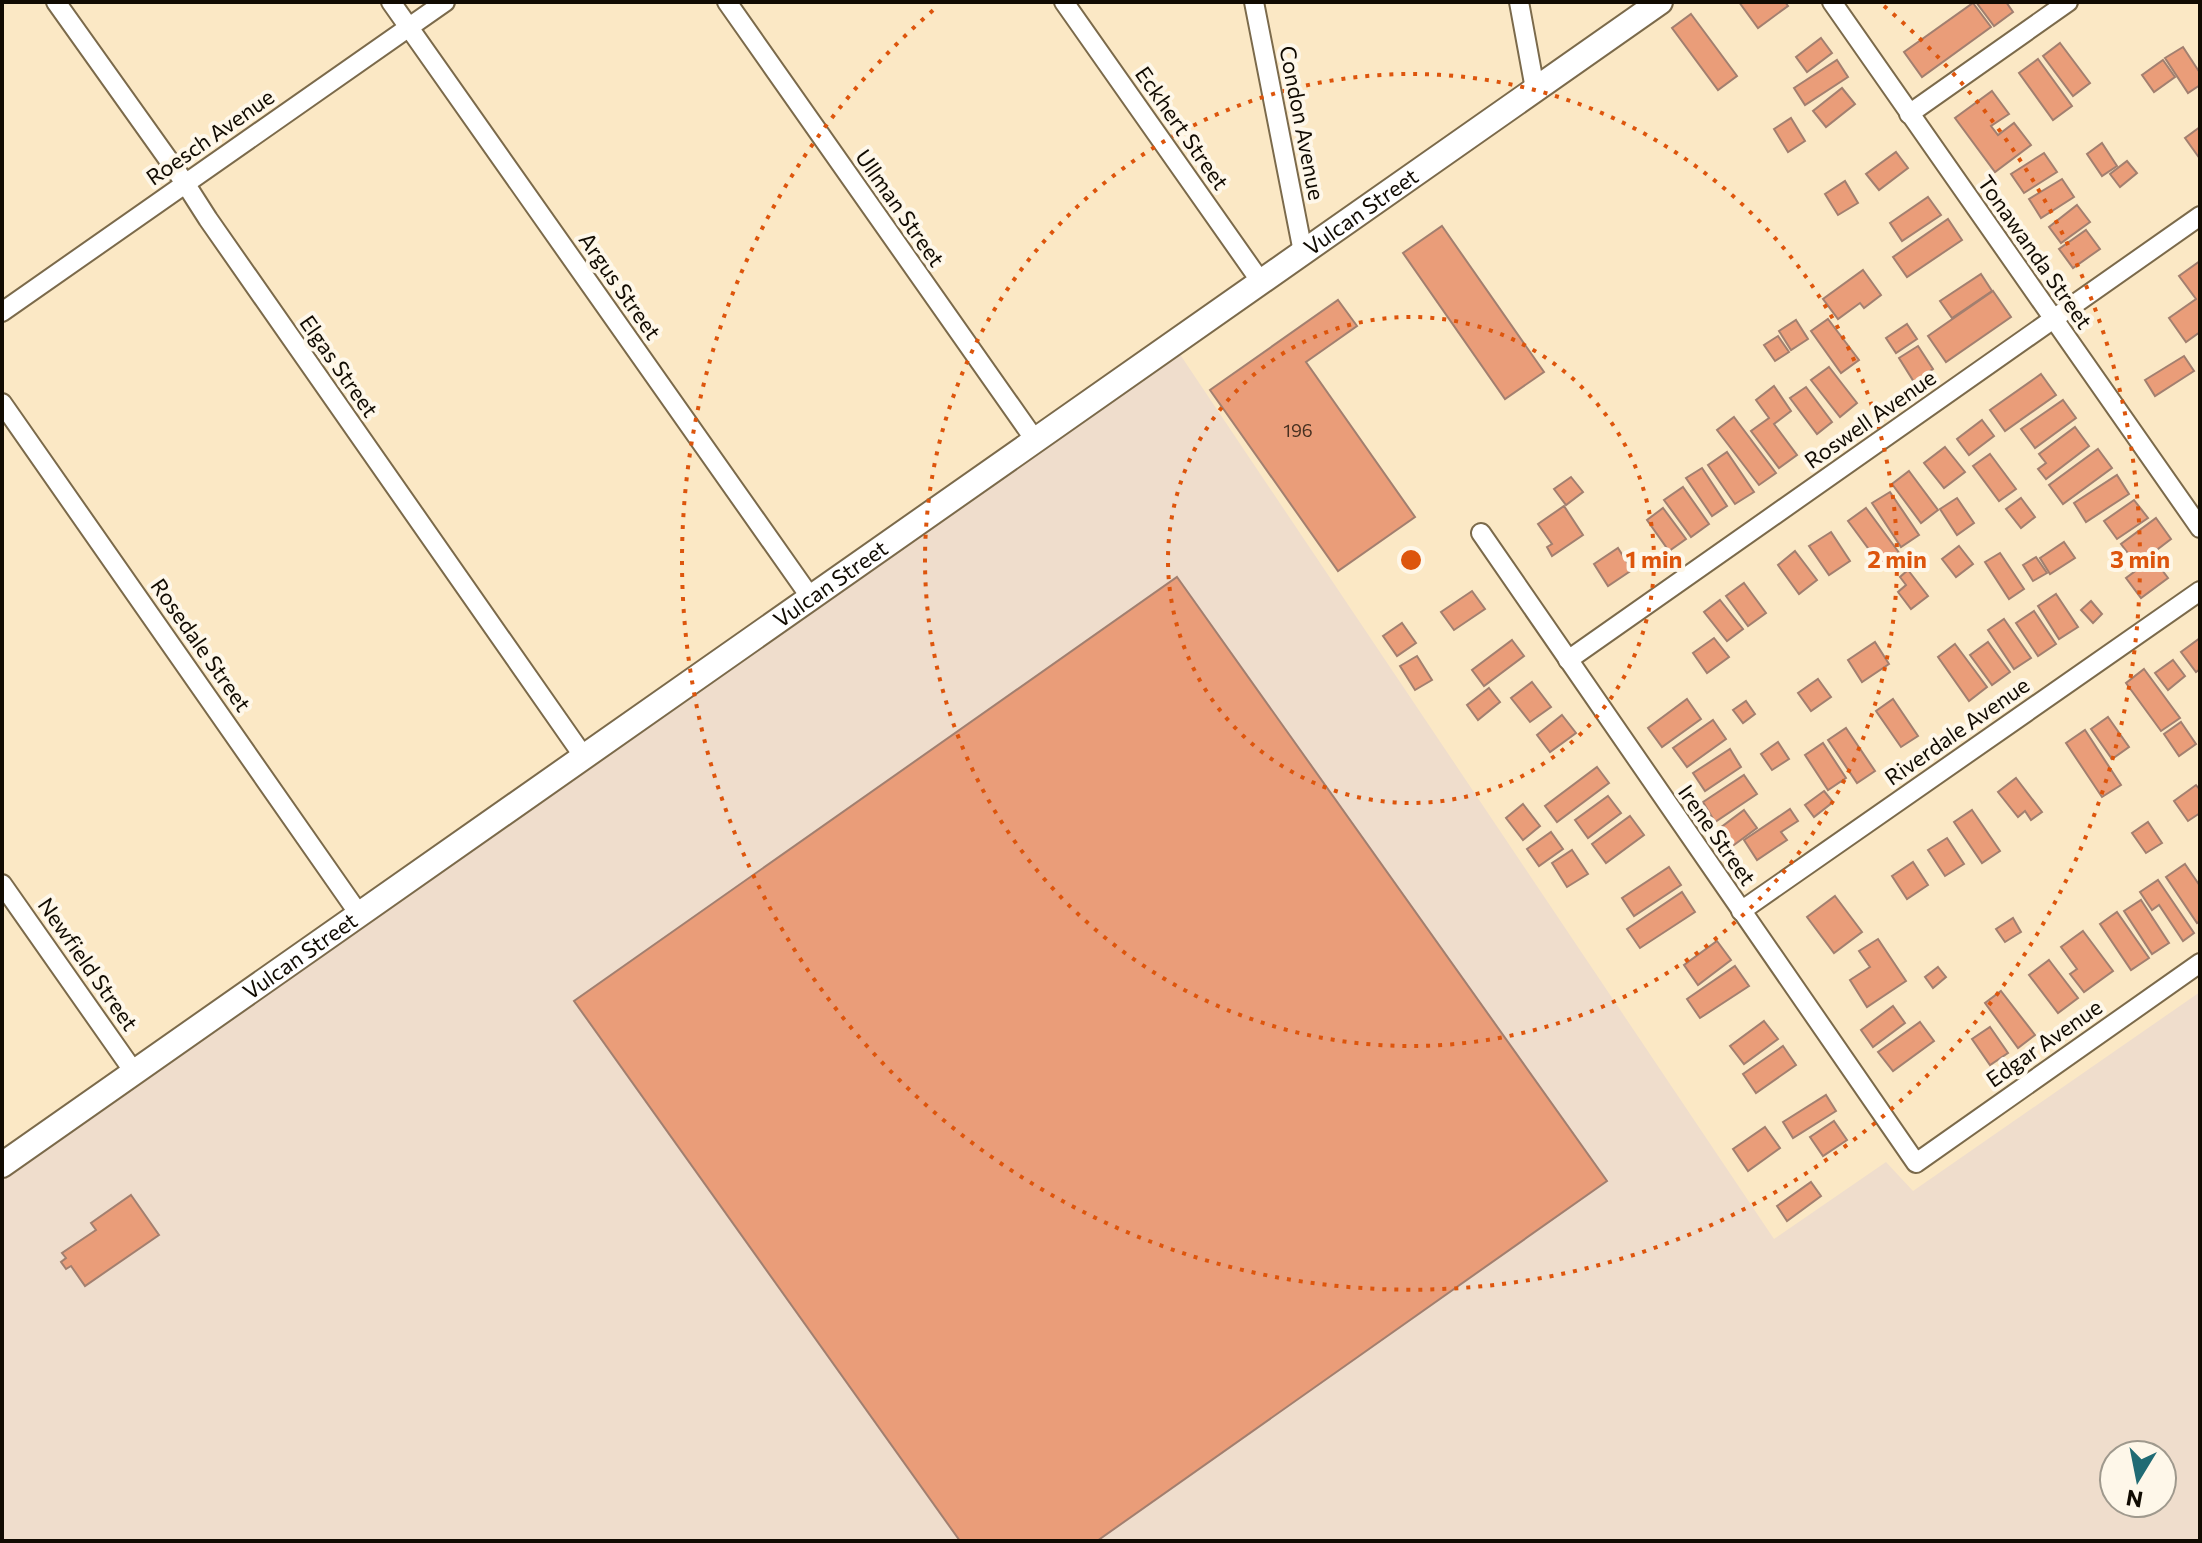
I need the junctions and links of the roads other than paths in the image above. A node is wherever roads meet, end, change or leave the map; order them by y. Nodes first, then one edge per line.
1 (56, 2) edge
2 (391, 2) edge
3 (445, 2) edge
4 (727, 2) edge
5 (1064, 2) edge
6 (1254, 2) edge
7 (1519, 2) edge
8 (1660, 2) edge
9 (1832, 2) edge
10 (2068, 2) edge
11 (409, 28) junction
12 (1535, 89) junction
13 (1909, 114) junction
14 (185, 183) junction
15 (2200, 216) edge
16 (1303, 252) junction
17 (1261, 282) junction
18 (2, 312) edge
19 (2054, 319) junction
20 (2, 403) edge
21 (1035, 440) junction
22 (2200, 528) edge
23 (1481, 533) dead end
24 (2200, 591) edge
25 (811, 598) junction
26 (1568, 660) junction
27 (584, 757) junction
28 (2, 884) edge
29 (1741, 911) junction
30 (359, 914) junction
31 (2200, 963) edge
32 (134, 1072) junction
33 (1916, 1163) joint
34 (2, 1165) edge

1 - 14 street, Elgas Street
2 - 11 street, Argus Street
3 - 11 street, Roesch Avenue
4 - 21 street, Ullman Street
5 - 17 street, Eckhert Street
6 - 16 street, Condon Avenue
7 - 12 street
8 - 12 street, Vulcan Street
9 - 13 street, Tonawanda Street
10 - 13 street
11 - 14 street, Roesch Avenue
11 - 25 street, Argus Street
12 - 16 street, Vulcan Street
13 - 19 street, Tonawanda Street
14 - 18 street, Roesch Avenue
14 - 27 street, Elgas Street
15 - 19 street, Roswell Avenue
16 - 17 street, Vulcan Street
17 - 21 street, Vulcan Street
19 - 22 street, Tonawanda Street
19 - 26 street, Roswell Avenue
20 - 30 street, Rosedale Street
21 - 25 street, Vulcan Street
23 - 26 street, Irene Street
24 - 29 street, Riverdale Avenue
25 - 27 street, Vulcan Street
26 - 29 street, Irene Street
27 - 30 street, Vulcan Street
28 - 32 street, Newfield Street
29 - 33 street, Irene Street
30 - 32 street, Vulcan Street
31 - 33 street, Edgar Avenue
32 - 34 street, Vulcan Street

